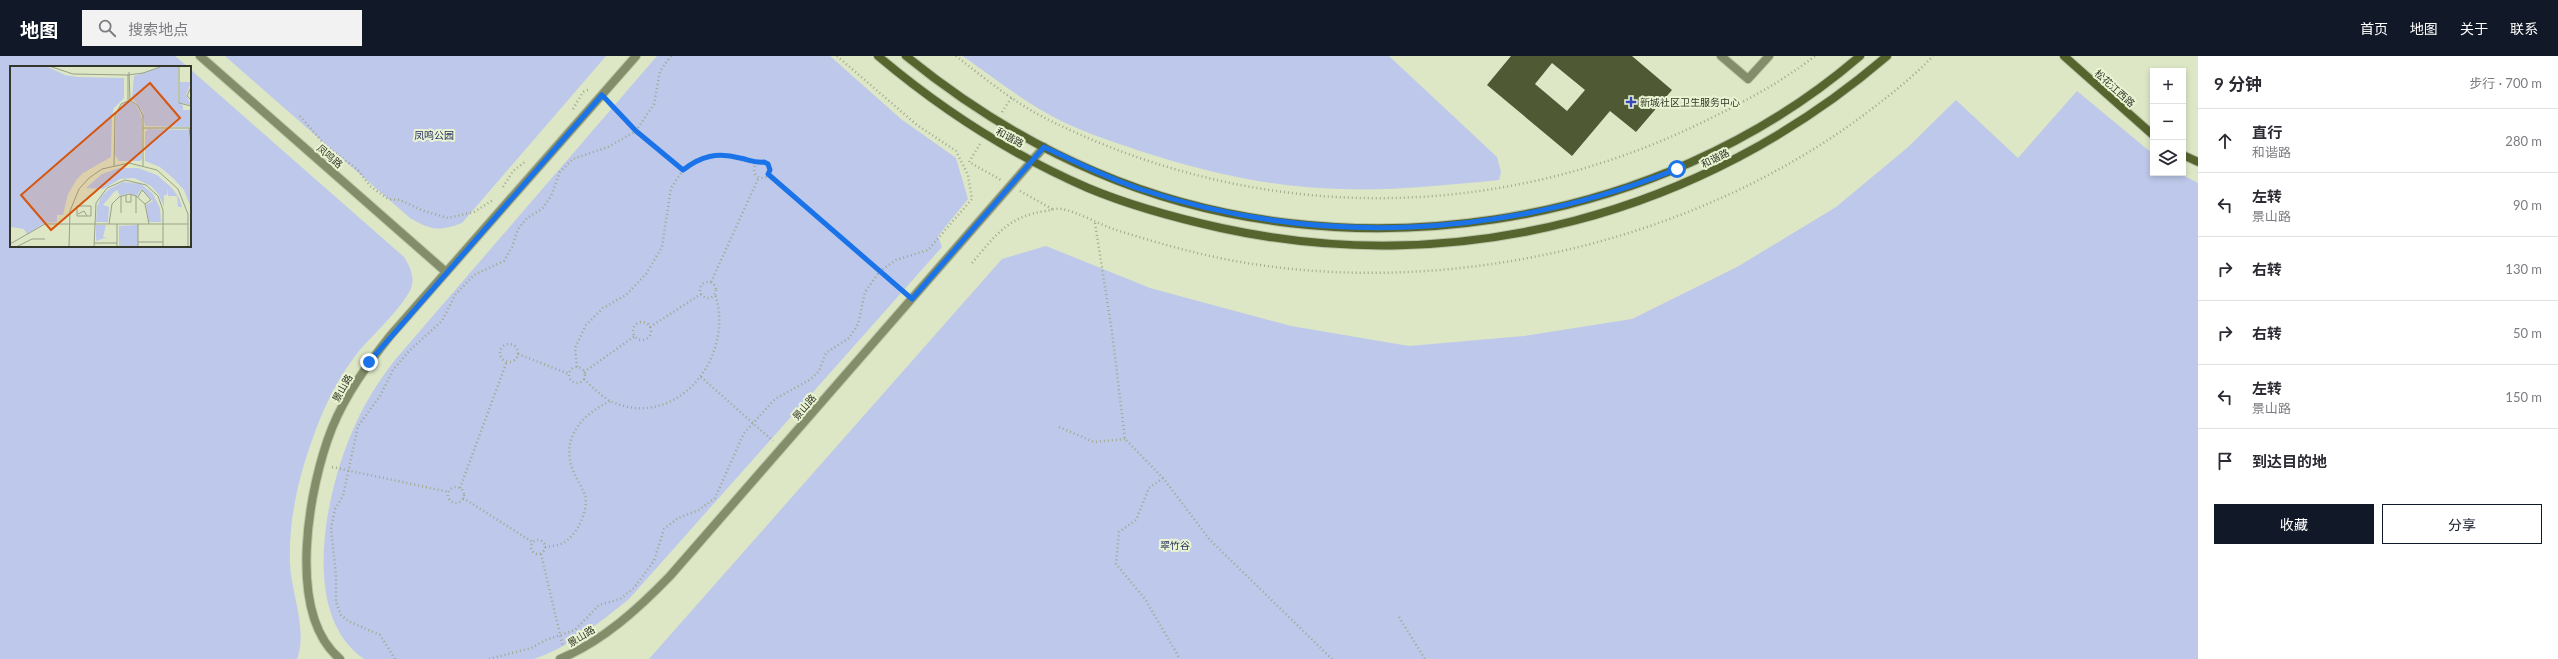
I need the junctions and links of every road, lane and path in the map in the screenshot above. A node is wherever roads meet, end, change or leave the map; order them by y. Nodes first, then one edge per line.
1 (200, 56) edge
2 (636, 56) edge
3 (672, 56) edge
4 (837, 56) edge
5 (879, 56) edge
6 (906, 56) edge
7 (956, 56) edge
8 (1721, 56) edge
9 (1769, 56) edge
10 (1815, 56) edge
11 (1860, 56) edge
12 (1887, 56) edge
13 (2064, 56) edge
14 (596, 86) dead end
15 (602, 95) junction
16 (569, 114) dead end
17 (300, 116) dead end
18 (636, 131) junction
19 (2150, 132) edge
20 (1044, 147) junction
21 (2186, 156) edge
22 (528, 160) dead end
23 (1032, 161) junction
24 (2198, 162) edge
25 (757, 164) junction
26 (683, 170) junction
27 (768, 174) junction
28 (759, 177) junction
29 (501, 190) dead end
30 (495, 198) dead end
31 (1095, 223) dead end
32 (880, 271) junction
33 (446, 272) junction
34 (711, 282) junction
35 (701, 294) junction
36 (715, 294) junction
37 (912, 299) junction
38 (650, 327) junction
39 (635, 336) junction
40 (518, 354) junction
41 (507, 361) junction
42 (577, 367) junction
43 (584, 372) junction
44 (569, 374) junction
45 (701, 377) junction
46 (584, 379) junction
47 (610, 401) junction
48 (753, 424) junction
49 (1059, 427) dead end
50 (1125, 439) junction
51 (781, 448) junction
52 (319, 464) junction
53 (347, 470) junction
54 (1162, 478) junction
55 (460, 488) junction
56 (449, 492) junction
57 (463, 498) junction
58 (534, 543) junction
59 (545, 547) junction
60 (541, 554) junction
61 (1399, 617) dead end
62 (560, 636) junction
63 (334, 657) edge
64 (563, 658) edge
65 (395, 659) edge
66 (489, 659) edge
67 (1180, 659) edge
68 (1332, 659) edge
69 (1425, 659) edge

1 - 33 street, 凤鸣路
2 - 15 street, 景山路
3 - 18 path
4 - 32 path
5 - 23 main road, 和谐路
6 - 20 main road, 和谐路
7 - 10 path
8 - 9 street
11 - 20 main road, 和谐路
12 - 23 main road, 和谐路
13 - 19 main road, 松花江西路
14 - 16 path
15 - 18 path
15 - 33 street, 景山路
17 - 30 path
18 - 26 path
18 - 53 path
20 - 23 street, 景山路
21 - 24 main road
22 - 29 path
23 - 37 street, 景山路
25 - 26 path
25 - 27 path
25 - 28 path
26 - 42 path
27 - 28 path
27 - 32 path
28 - 34 path
31 - 50 path
32 - 37 path
32 - 48 path
33 - 52 street, 景山路
34 - 35 path
34 - 36 path
35 - 36 path
35 - 38 path
36 - 45 path
37 - 51 street, 景山路
38 - 39 path
38 - 39 path
39 - 43 path
40 - 41 path
40 - 41 path
40 - 44 path
41 - 55 path
42 - 43 path
42 - 44 path
43 - 46 path
44 - 46 path
45 - 47 path
45 - 48 path
46 - 47 path
47 - 59 path
48 - 51 path
48 - 62 path
49 - 50 path
50 - 54 path
51 - 64 street, 景山路
52 - 53 path
52 - 63 street, 景山路
53 - 56 path
53 - 65 path
54 - 67 path
54 - 68 path
55 - 56 path
55 - 57 path
56 - 57 path
57 - 58 path
58 - 59 path
58 - 60 path
59 - 60 path
60 - 62 path
61 - 69 path
62 - 64 path
62 - 66 path

